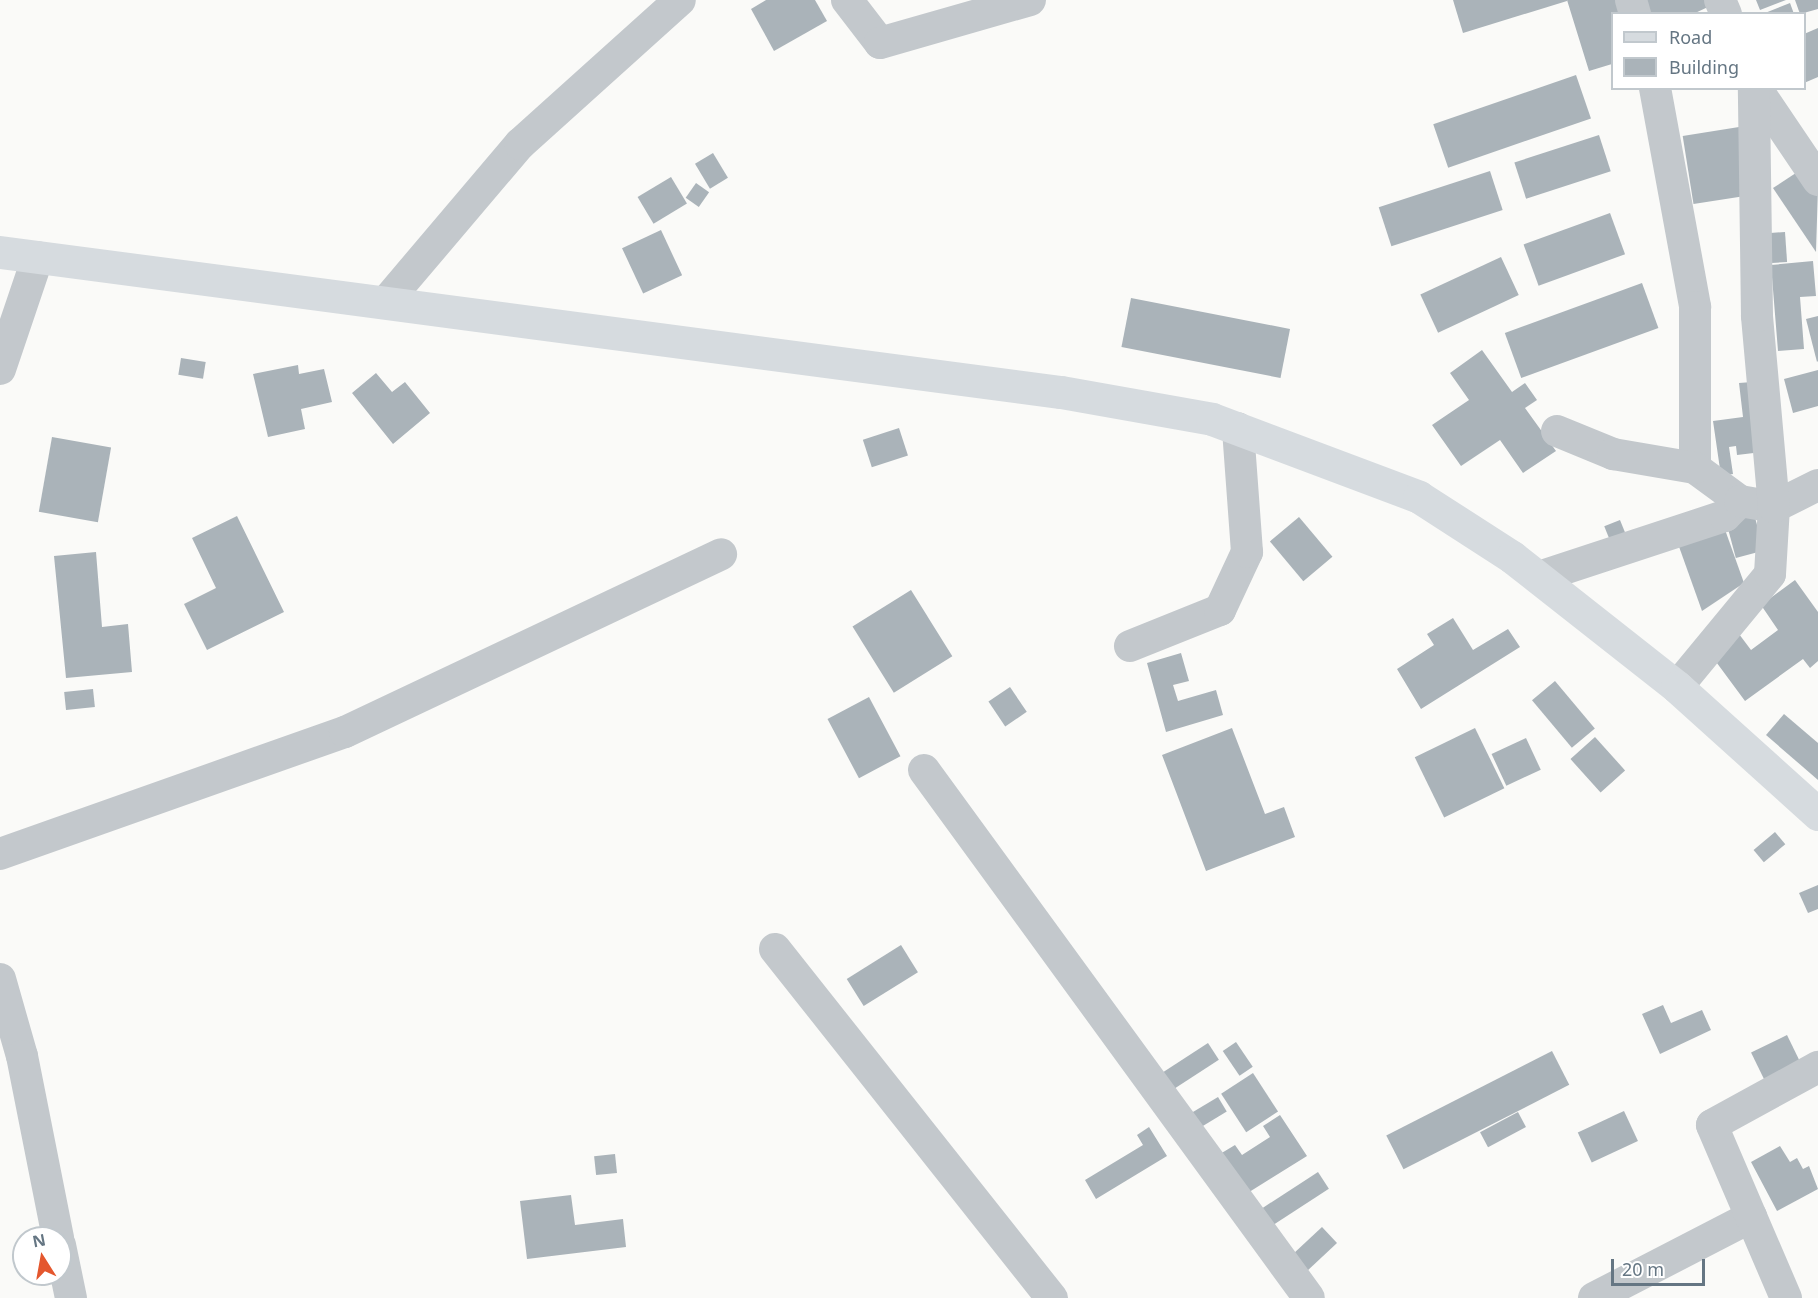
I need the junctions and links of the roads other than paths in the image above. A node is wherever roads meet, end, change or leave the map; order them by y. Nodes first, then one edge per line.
1 (680, 0) edge
2 (847, 0) edge
3 (1030, 0) edge
4 (1655, 90) edge
5 (1755, 90) edge
6 (1756, 90) edge
7 (1818, 180) edge
8 (0, 252) edge
9 (38, 257) junction
10 (385, 303) junction
11 (0, 369) edge
12 (1238, 428) junction
13 (1557, 431) dead end
14 (1695, 468) junction
15 (1818, 484) edge
16 (1740, 501) junction
17 (1774, 507) junction
18 (721, 554) dead end
19 (1539, 577) junction
20 (1130, 645) dead end
21 (1677, 687) junction
22 (924, 770) dead end
23 (1818, 814) edge
24 (0, 854) edge
25 (775, 949) dead end
26 (0, 979) edge
27 (1818, 1067) edge
28 (1751, 1216) junction
29 (56, 1226) edge
30 (1052, 1298) edge
31 (1310, 1298) edge
32 (1594, 1298) edge
33 (1786, 1298) edge

1 - 10 street
2 - 3 street
4 - 14 street
5 - 17 street
6 - 7 street
8 - 9 street
9 - 10 street
9 - 11 street
10 - 12 street
12 - 19 street
12 - 20 street
13 - 14 street
14 - 16 street
15 - 17 street
16 - 17 street
16 - 19 street
17 - 21 street
18 - 24 street
19 - 21 street
21 - 23 street
22 - 31 street
25 - 30 street
26 - 29 street
27 - 28 street
28 - 32 street
28 - 33 street

